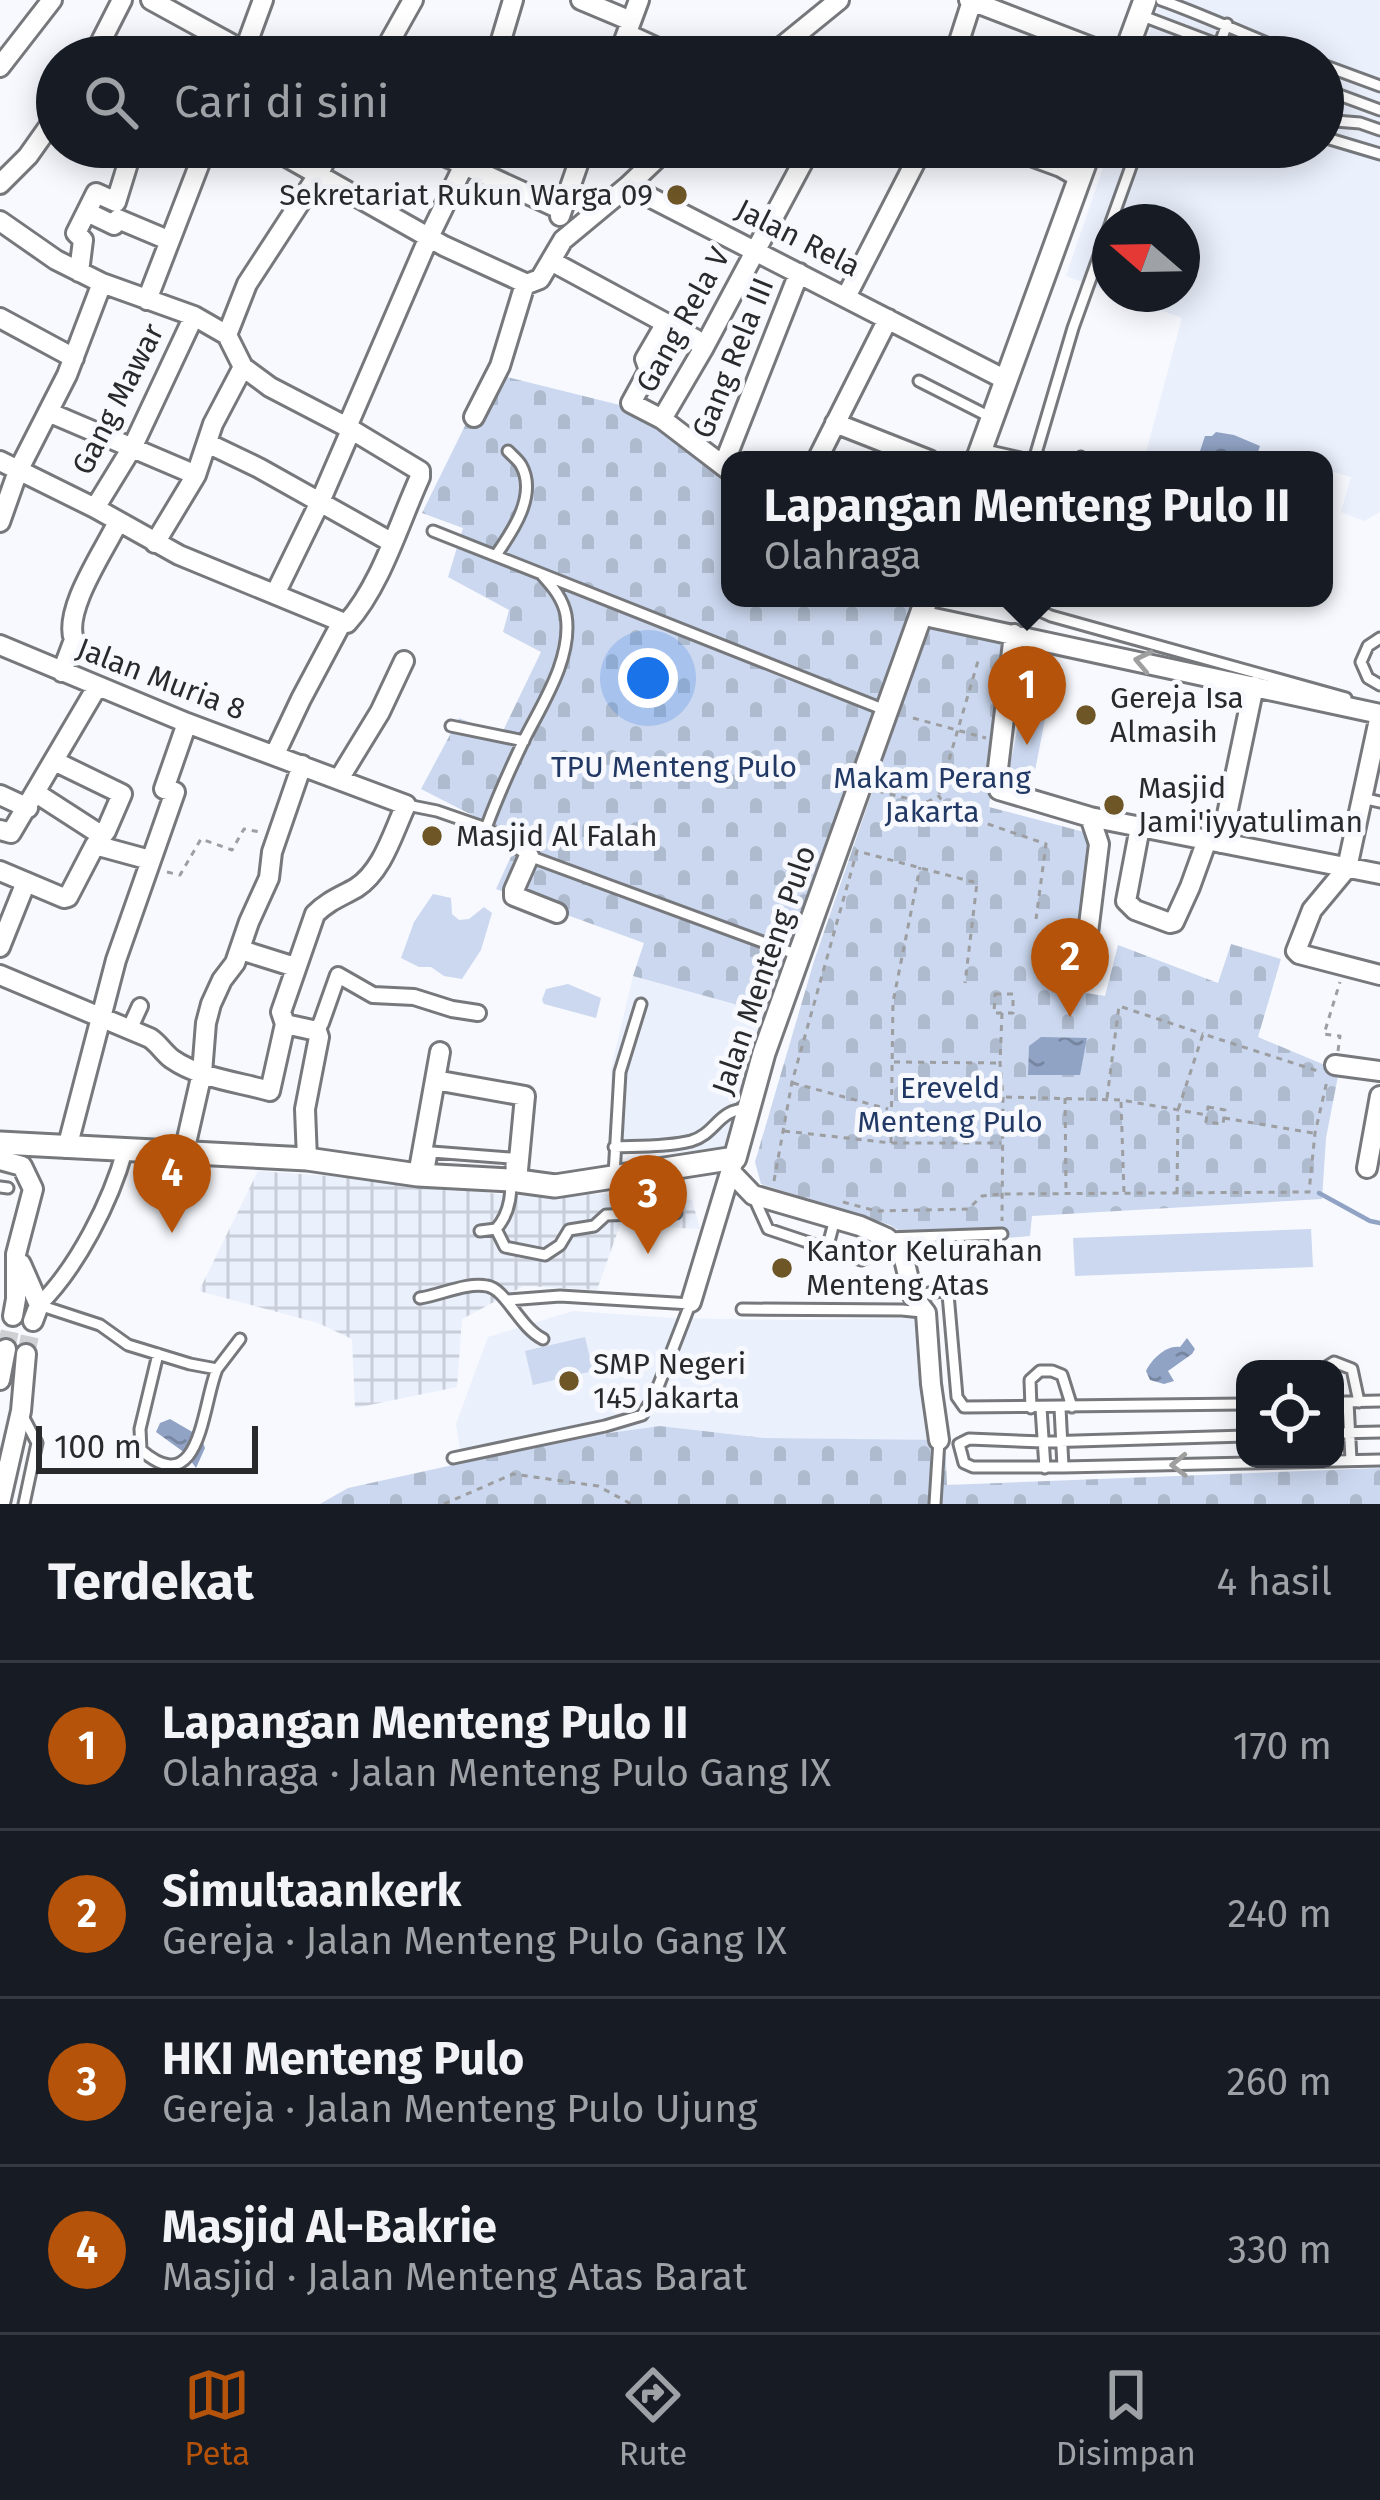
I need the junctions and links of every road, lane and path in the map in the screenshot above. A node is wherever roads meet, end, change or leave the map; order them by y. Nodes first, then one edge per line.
1 (52, 0) edge
2 (122, 0) edge
3 (151, 0) edge
4 (263, 0) edge
5 (412, 0) edge
6 (513, 0) edge
7 (581, 0) edge
8 (639, 0) edge
9 (839, 0) edge
10 (1161, 0) edge
11 (970, 1) edge
12 (178, 7) edge
13 (1012, 7) edge
14 (1143, 7) edge
15 (1227, 24) junction
16 (629, 27) junction
17 (104, 36) edge
18 (220, 36) edge
19 (253, 36) edge
20 (392, 36) edge
21 (502, 36) edge
22 (626, 36) edge
23 (643, 36) edge
24 (795, 36) edge
25 (960, 36) edge
26 (1075, 36) edge
27 (1130, 36) edge
28 (1202, 36) edge
29 (1223, 36) edge
30 (1247, 36) edge
31 (0, 67) edge
32 (1344, 73) edge
33 (1380, 86) edge
34 (1344, 97) edge
35 (1380, 110) edge
36 (1344, 122) edge
37 (1380, 130) edge
38 (1344, 142) edge
39 (36, 144) edge
40 (1380, 154) edge
41 (127, 168) edge
42 (198, 168) edge
43 (306, 168) edge
44 (322, 168) edge
45 (461, 168) edge
46 (482, 168) edge
47 (577, 168) edge
48 (647, 168) edge
49 (800, 168) edge
50 (912, 168) edge
51 (1063, 168) edge
52 (1084, 168) edge
53 (1130, 168) edge
54 (318, 175) junction
55 (1080, 178) junction
56 (0, 184) edge
57 (628, 186) junction
58 (1117, 204) edge
59 (87, 212) junction
60 (0, 221) edge
61 (561, 221) junction
62 (429, 237) junction
63 (168, 241) junction
64 (757, 250) junction
65 (550, 261) junction
66 (79, 272) junction
67 (799, 273) junction
68 (1092, 274) edge
69 (102, 283) junction
70 (530, 283) junction
71 (847, 297) junction
72 (147, 300) junction
73 (194, 316) junction
74 (0, 318) edge
75 (888, 319) junction
76 (666, 323) junction
77 (227, 335) junction
78 (703, 349) junction
79 (74, 358) junction
80 (243, 367) junction
81 (1006, 380) junction
82 (919, 381) dead end
83 (48, 412) junction
84 (474, 417) dead end
85 (992, 418) junction
86 (662, 419) junction
87 (835, 423) junction
88 (349, 429) junction
89 (207, 443) junction
90 (133, 446) junction
91 (508, 451) dead end
92 (732, 451) edge
93 (822, 451) edge
94 (905, 451) edge
95 (980, 451) edge
96 (1034, 451) edge
97 (0, 461) edge
98 (721, 464) edge
99 (18, 471) junction
100 (196, 475) junction
101 (319, 504) junction
102 (95, 508) junction
103 (0, 522) edge
104 (118, 522) junction
105 (433, 531) dead end
106 (391, 542) junction
107 (154, 543) junction
108 (496, 555) junction
109 (538, 571) junction
110 (275, 594) junction
111 (924, 607) edge
112 (1037, 607) edge
113 (342, 622) junction
114 (1014, 634) junction
115 (1380, 638) edge
116 (0, 645) edge
117 (404, 661) dead end
118 (978, 661) dead end
119 (62, 672) junction
120 (1380, 685) edge
121 (1254, 686) junction
122 (97, 687) junction
123 (1379, 708) edge
124 (885, 710) junction
125 (913, 718) dead end
126 (187, 723) junction
127 (451, 726) dead end
128 (958, 730) junction
129 (989, 739) dead end
130 (524, 741) junction
131 (275, 754) junction
132 (54, 761) junction
133 (302, 765) junction
134 (339, 779) junction
135 (859, 787) junction
136 (0, 795) edge
137 (939, 796) junction
138 (32, 800) junction
139 (1371, 800) edge
140 (926, 803) junction
141 (406, 805) junction
142 (947, 810) junction
143 (1090, 817) junction
144 (1140, 827) junction
145 (486, 828) junction
146 (0, 830) edge
147 (278, 836) junction
148 (98, 840) junction
149 (1214, 841) junction
150 (529, 856) junction
151 (149, 864) junction
152 (920, 867) junction
153 (1347, 868) junction
154 (0, 871) edge
155 (1380, 874) edge
156 (26, 882) junction
157 (556, 913) dead end
158 (1036, 919) dead end
159 (0, 947) edge
160 (1086, 949) dead end
161 (241, 950) junction
162 (798, 956) junction
163 (1345, 965) junction
164 (295, 967) junction
165 (0, 975) edge
166 (1380, 975) edge
167 (965, 982) dead end
168 (641, 1004) dead end
169 (140, 1006) dead end
170 (478, 1012) dead end
171 (1002, 1013) dead end
172 (103, 1018) junction
173 (285, 1024) junction
174 (129, 1030) junction
175 (315, 1030) junction
176 (1202, 1034) junction
177 (1340, 1036) dead end
178 (440, 1052) dead end
179 (892, 1062) junction
180 (1000, 1063) junction
181 (1335, 1065) dead end
182 (1380, 1071) edge
183 (202, 1073) junction
184 (435, 1080) junction
185 (792, 1082) junction
186 (1380, 1096) edge
187 (1003, 1097) junction
188 (1065, 1098) junction
189 (1107, 1100) junction
190 (1121, 1100) junction
191 (748, 1109) junction
192 (891, 1110) junction
193 (1178, 1110) junction
194 (782, 1131) junction
195 (1315, 1133) junction
196 (0, 1142) edge
197 (891, 1143) junction
198 (1001, 1143) junction
199 (67, 1148) junction
200 (614, 1148) junction
201 (125, 1150) junction
202 (184, 1152) junction
203 (307, 1159) junction
204 (8, 1161) edge
205 (733, 1165) junction
206 (1367, 1168) dead end
207 (423, 1176) junction
208 (614, 1179) junction
209 (514, 1180) junction
210 (774, 1185) dead end
211 (1066, 1192) junction
212 (1177, 1192) junction
213 (1002, 1193) junction
214 (1124, 1193) junction
215 (753, 1196) junction
216 (835, 1210) junction
217 (676, 1213) dead end
218 (1002, 1221) dead end
219 (496, 1229) junction
220 (480, 1231) dead end
221 (1002, 1234) dead end
222 (891, 1242) junction
223 (827, 1249) junction
224 (420, 1298) dead end
225 (693, 1298) junction
226 (920, 1305) junction
227 (511, 1307) junction
228 (25, 1310) junction
229 (742, 1310) dead end
230 (240, 1339) dead end
231 (542, 1339) dead end
232 (158, 1354) junction
233 (1344, 1366) edge
234 (217, 1369) junction
235 (0, 1380) edge
236 (1380, 1401) edge
237 (1344, 1402) edge
238 (1353, 1402) junction
239 (1236, 1404) edge
240 (1066, 1407) junction
241 (1036, 1408) junction
242 (21, 1411) junction
243 (1344, 1432) edge
244 (1349, 1432) junction
245 (1380, 1432) edge
246 (1236, 1436) edge
247 (939, 1440) joint
248 (1043, 1442) junction
249 (1063, 1442) junction
250 (453, 1458) dead end
251 (1344, 1460) edge
252 (1351, 1460) junction
253 (1380, 1460) edge
254 (1236, 1463) edge
255 (1045, 1468) junction
256 (1063, 1468) junction
257 (0, 1503) edge
258 (24, 1504) edge
259 (444, 1504) edge
260 (631, 1504) edge
261 (935, 1504) edge

1 - 31 street
2 - 17 street
3 - 12 street
4 - 19 street
5 - 20 street
6 - 21 street
7 - 16 street
8 - 16 street
9 - 24 street
10 - 15 lane
11 - 13 street
11 - 25 street
12 - 18 street
13 - 26 street
14 - 27 street
14 - 28 lane
15 - 29 lane
15 - 30 lane
16 - 22 street
16 - 23 street
32 - 33 lane
34 - 35 lane
36 - 37 lane
38 - 40 lane
39 - 56 street
41 - 59 street
42 - 63 street
43 - 54 street
44 - 54 street
45 - 62 street
46 - 61 street
47 - 61 street
48 - 57 street
49 - 64 street, Gang Rela V
50 - 71 street
51 - 55 street
52 - 55 street
53 - 58 lane
54 - 62 street
54 - 77 street
55 - 81 street
57 - 61 street
57 - 64 street, Jalan Rela
59 - 63 street
59 - 66 street
60 - 66 street
61 - 65 street
62 - 70 street
62 - 88 street
63 - 72 street
64 - 67 street, Jalan Rela
64 - 78 street, Gang Rela V
65 - 70 street
65 - 76 street
66 - 69 street
67 - 71 street, Jalan Rela
67 - 92 street, Gang Rela III
68 - 96 lane
69 - 72 street
69 - 79 street
70 - 84 street
71 - 75 street, Jalan Rela
72 - 73 street
73 - 77 street
73 - 90 street, Gang Mawar
74 - 79 street
75 - 81 street, Jalan Rela
75 - 87 street
76 - 78 street
76 - 86 street
77 - 80 street
78 - 86 street, Gang Rela V
79 - 83 street
80 - 88 street
80 - 89 street
81 - 85 street
82 - 85 lane
83 - 90 street
83 - 99 street
85 - 95 street
86 - 98 street
87 - 93 street
87 - 94 street
88 - 101 street
88 - 106 street
89 - 100 street
89 - 101 street
90 - 100 street
90 - 102 street, Gang Mawar
91 - 108 lane
97 - 99 street
99 - 102 street
99 - 103 street
100 - 107 street
101 - 106 street
101 - 110 street
102 - 104 street
104 - 107 street
104 - 119 street
105 - 108 lane
106 - 113 street
107 - 110 street
108 - 109 lane
109 - 124 lane
109 - 130 lane
110 - 113 street
111 - 114 street
111 - 124 street, Jalan Menteng Pulo
112 - 123 lane
113 - 131 street
121 -> 114 street
114 - 143 street
115 - 120 lane
116 - 119 street, Jalan Muria 8
117 - 134 street
118 - 128 path
119 - 122 street, Jalan Muria 8
121 - 123 street
121 - 149 street
122 - 126 street, Jalan Muria 8
122 - 132 street
123 - 139 street
124 - 135 street, Jalan Menteng Pulo
125 - 128 path
126 - 131 street, Jalan Muria 8
126 - 151 street
127 - 130 lane
128 - 129 path
128 - 137 path
130 - 145 lane
131 - 133 street, Jalan Muria 8
132 - 138 street
132 - 148 street
133 - 134 street, Jalan Muria 8
133 - 147 street
134 - 141 street, Jalan Muria 8
135 - 140 path
135 - 162 street, Jalan Menteng Pulo
136 - 138 street
137 - 140 path
137 - 142 path
138 - 146 street
138 - 148 street
139 - 153 street
140 - 142 path
141 - 145 lane
141 - 164 street
142 - 158 path
143 - 144 street
143 - 160 street
144 - 149 street
144 - 149 street
145 - 150 lane
147 - 151 path
147 - 161 street
148 - 151 street
148 - 156 street
149 - 153 street
150 - 157 street
150 - 162 lane
151 - 172 street
152 - 167 path
152 - 179 path
152 - 185 path
153 - 155 street
153 - 163 street
154 - 156 street
156 - 159 street
161 - 164 street
161 - 183 street
162 - 191 street, Jalan Menteng Pulo
163 - 166 street
163 - 177 path
164 - 173 street
165 - 172 street
168 - 200 lane
169 - 174 street
170 - 175 street
171 - 180 path
172 - 174 street
172 - 199 street
173 - 175 street
173 - 183 street
174 - 183 street
175 - 203 street
176 - 189 path
176 - 193 path
176 - 195 path
178 - 184 street
179 - 180 path
179 - 192 path
180 - 187 path
181 - 182 street
183 - 202 street
184 - 207 street
184 - 209 street
185 - 192 path
185 - 194 path
186 - 206 street
187 - 188 path
187 - 198 path
188 - 189 path
188 - 211 path
189 - 190 path
190 - 193 path
190 - 214 path
191 - 200 lane
191 - 205 street, Jalan Menteng Pulo
192 - 197 path
193 - 195 path
193 - 212 path
194 - 197 path
194 - 210 path
195 - 212 path
196 - 199 street
197 - 198 path
198 - 213 path
199 - 201 street
200 - 208 lane
201 - 202 street
201 - 228 street
202 - 203 street
203 - 207 street
204 - 228 street
205 - 208 street
205 - 215 street
205 - 225 street
207 - 209 street
208 - 209 street
209 - 219 lane
211 - 213 path
211 - 214 path
212 - 214 path
213 - 216 path
213 - 218 path
215 - 216 street
215 - 223 lane
216 - 222 street
216 - 223 lane
217 - 219 lane
219 - 220 lane
221 - 222 lane
222 - 223 lane
222 - 226 street
224 - 227 lane
225 - 227 lane
225 - 250 lane
226 - 229 lane
226 - 241 lane
226 - 247 street
227 - 231 lane
228 - 232 lane
230 - 234 lane
232 - 234 lane
232 - 234 lane
233 - 238 lane
235 - 242 street
236 - 238 lane
237 - 238 lane
238 - 244 lane
239 - 240 lane
240 - 241 lane
240 - 241 lane
240 - 249 lane
241 - 248 lane
242 - 257 street
242 - 258 lane
243 - 244 lane
244 - 245 lane
244 - 252 lane
246 - 249 lane
247 - 261 lane
248 - 249 lane
248 - 255 lane
248 - 255 lane
249 - 256 lane
251 - 252 lane
252 - 253 lane
254 -> 256 lane
255 - 256 lane
259 - 260 path

